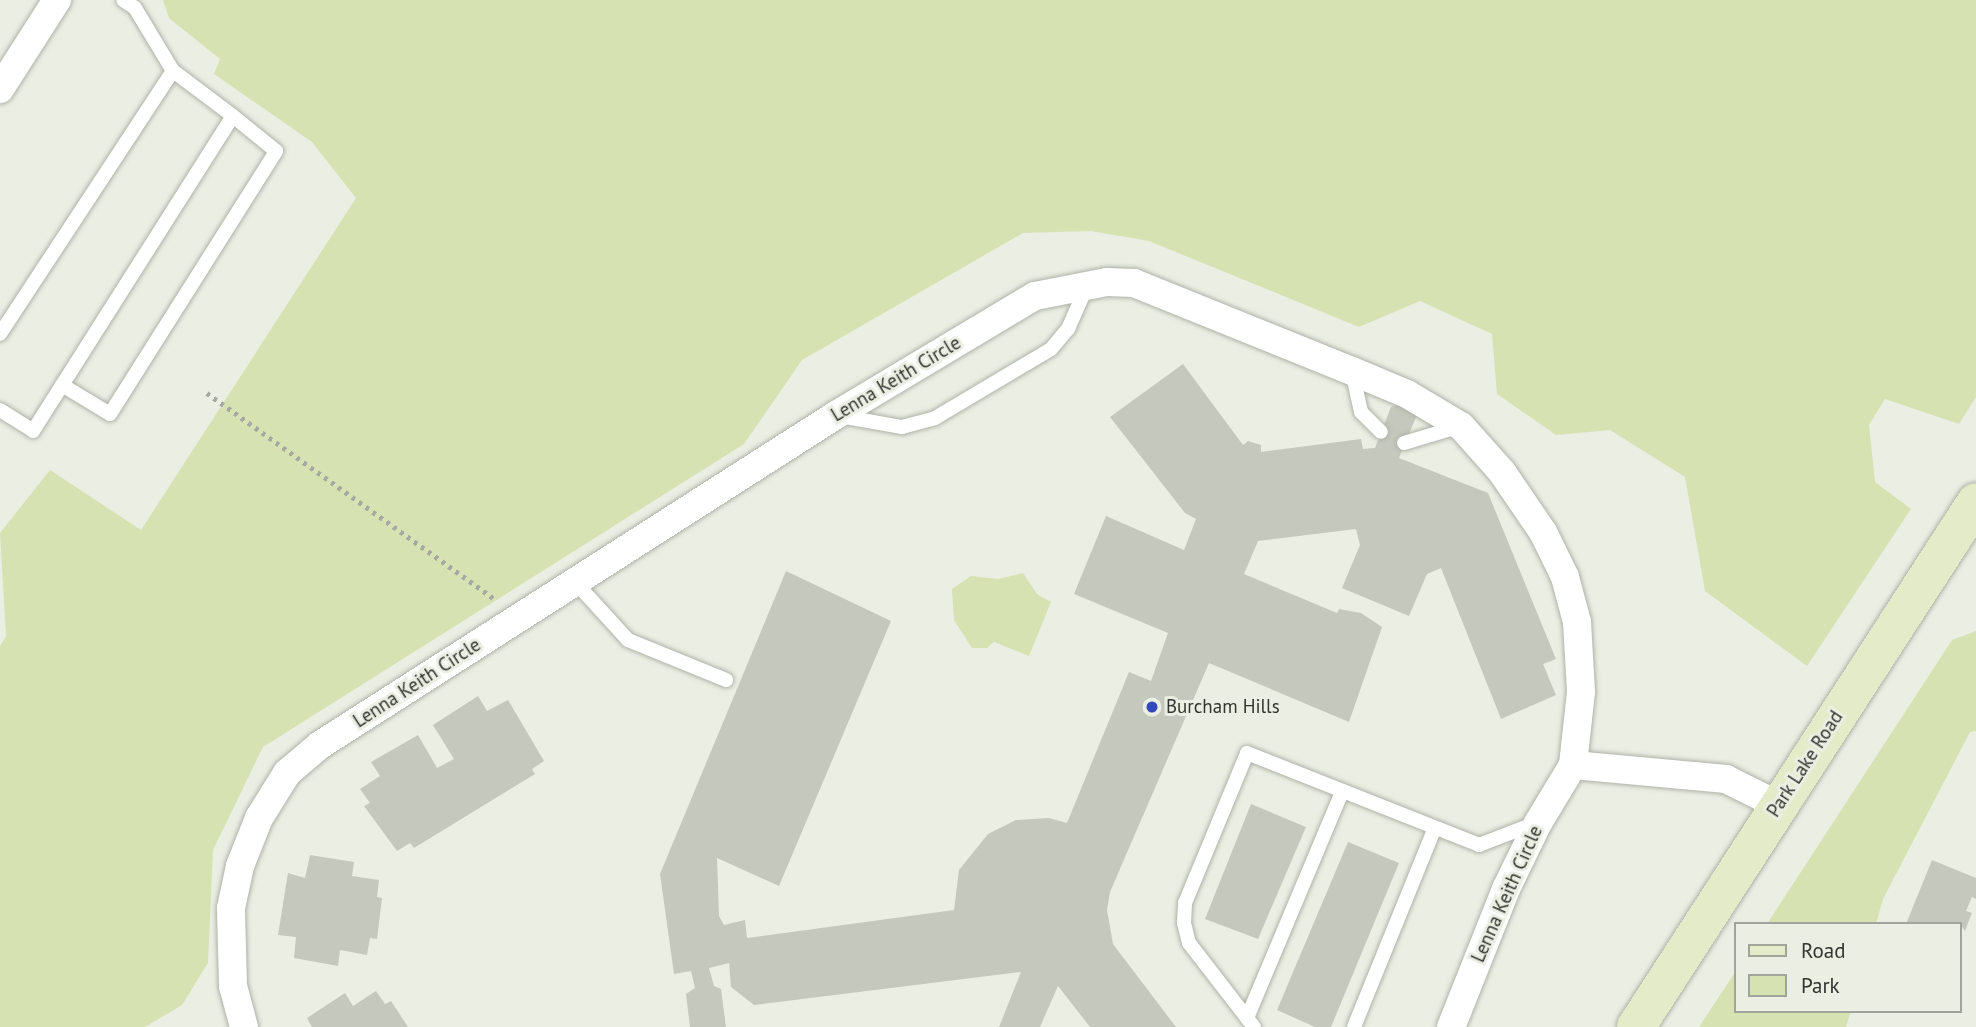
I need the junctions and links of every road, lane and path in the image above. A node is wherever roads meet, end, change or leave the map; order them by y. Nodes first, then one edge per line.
1 (57, 0) edge
2 (123, 0) edge
3 (173, 71) junction
4 (0, 89) edge
5 (233, 116) junction
6 (1087, 285) junction
7 (0, 334) edge
8 (1352, 371) junction
9 (62, 384) junction
10 (207, 393) dead end
11 (0, 410) edge
12 (836, 415) junction
13 (1461, 426) junction
14 (1381, 432) dead end
15 (1404, 443) dead end
16 (1976, 502) edge
17 (575, 582) junction
18 (513, 621) junction
19 (726, 680) dead end
20 (1573, 765) junction
21 (1342, 792) junction
22 (1778, 805) junction
23 (1538, 822) junction
24 (1434, 830) junction
25 (1250, 1022) edge
26 (244, 1027) edge
27 (1354, 1027) edge
28 (1451, 1027) edge
29 (1636, 1027) edge

1 - 4 street
2 - 3 lane
3 - 5 lane
3 - 7 lane
5 - 9 lane
5 - 9 lane
6 - 8 street, Lenna Keith Circle
6 - 12 street, Lenna Keith Circle
6 - 12 lane
8 - 13 street, Lenna Keith Circle
8 - 14 lane
9 - 11 lane
10 - 18 path
12 - 17 street, Lenna Keith Circle
13 - 15 lane
13 - 20 street, Lenna Keith Circle
16 - 22 street, Park Lake Road
17 - 18 street, Lenna Keith Circle
17 - 19 lane
18 - 26 street, Lenna Keith Circle
20 - 22 street
20 - 23 street, Lenna Keith Circle
21 - 24 lane
21 - 25 lane
21 - 25 lane
22 - 29 street, Park Lake Road
23 - 24 lane
23 - 28 street, Lenna Keith Circle
24 - 27 lane

